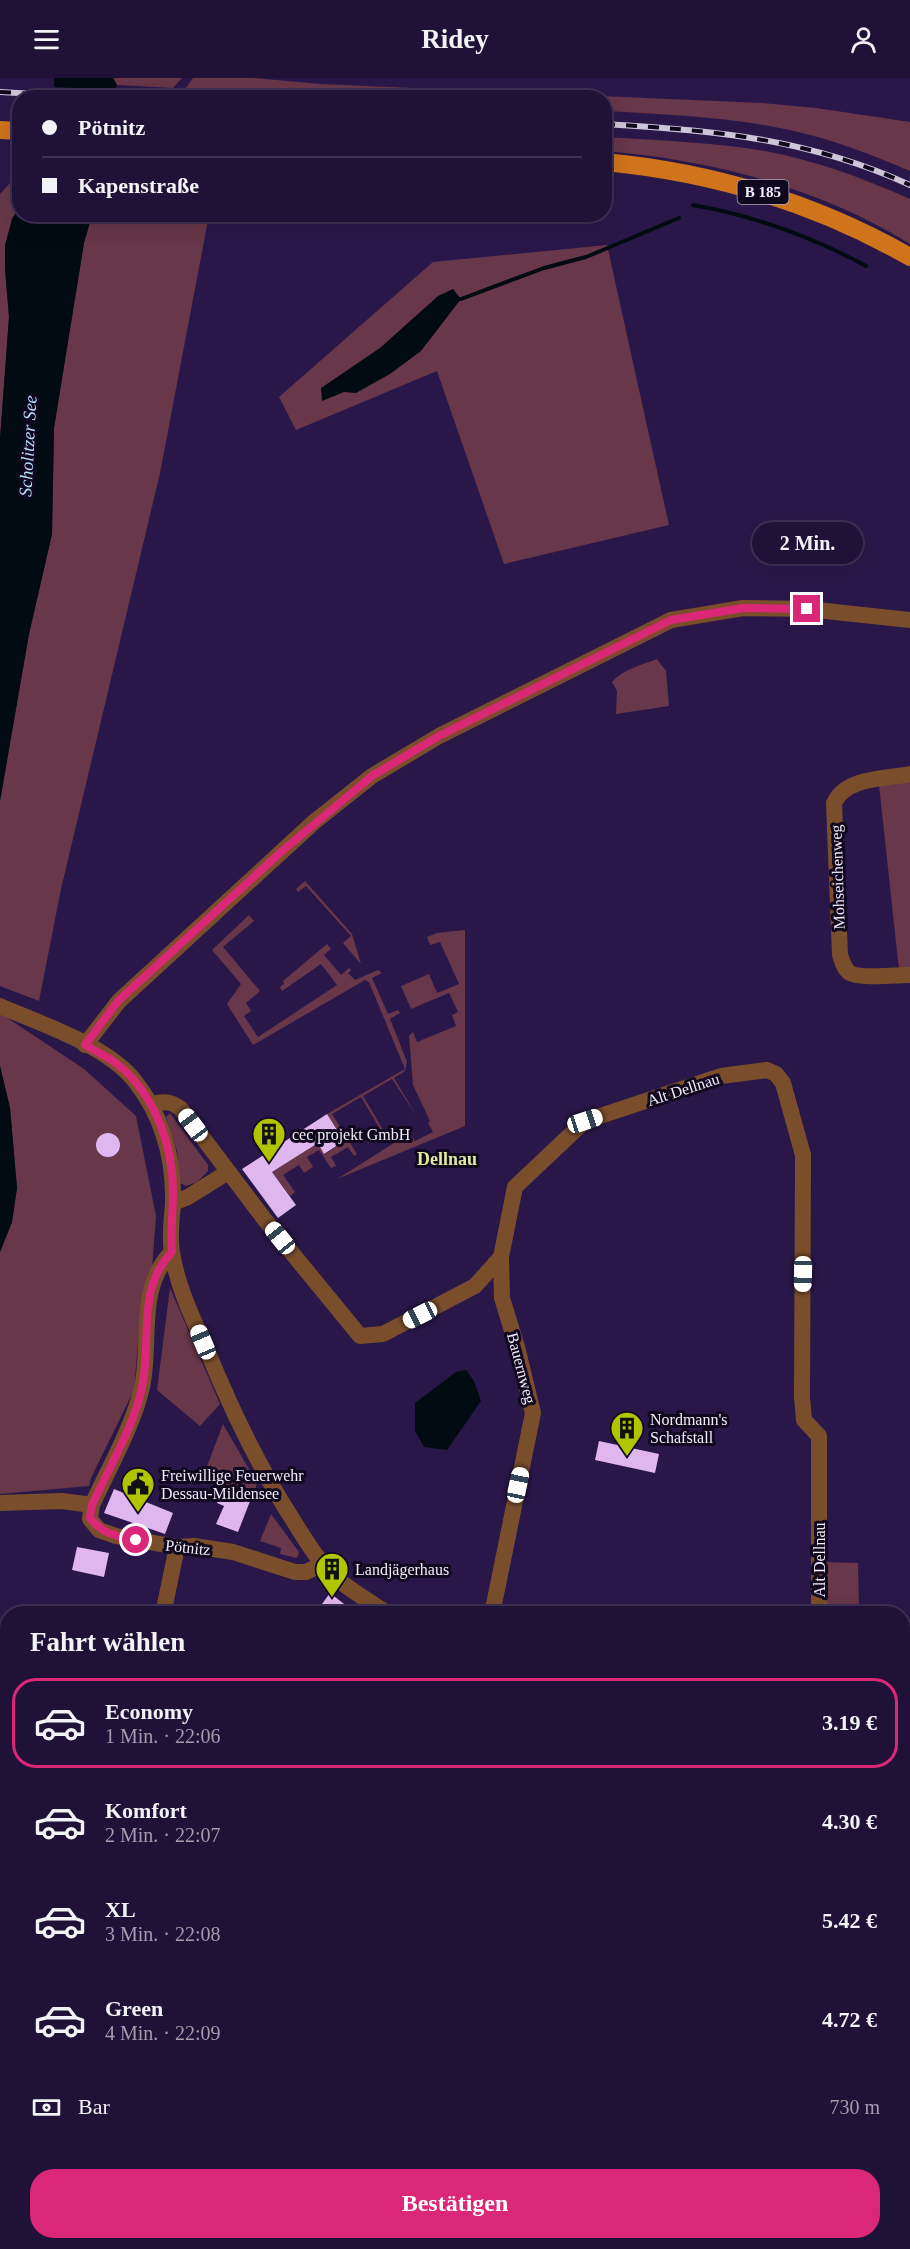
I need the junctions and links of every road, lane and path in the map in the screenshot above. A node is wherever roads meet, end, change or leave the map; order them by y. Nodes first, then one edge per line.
1 (612, 163) edge
2 (910, 257) edge
3 (910, 620) edge
4 (910, 774) edge
5 (910, 975) edge
6 (3, 1008) edge
7 (85, 1045) junction
8 (151, 1104) junction
9 (228, 1172) junction
10 (173, 1203) junction
11 (172, 1252) junction
12 (501, 1257) junction
13 (475, 1286) junction
14 (502, 1298) junction
15 (0, 1503) edge
16 (92, 1505) junction
17 (177, 1547) junction
18 (323, 1564) junction
19 (165, 1606) edge
20 (377, 1606) edge
21 (494, 1606) edge
22 (819, 1606) edge

1 - 2 main road, B 185
3 - 7 street
4 - 5 street, Mohseichenweg
6 - 7 street
7 - 8 street
8 - 9 street
8 - 10 street
9 - 10 street
9 - 13 street
10 - 11 street
11 - 16 street
11 - 18 street
12 - 13 street
12 - 14 street, Bauernweg
12 - 22 street, Alt Dellnau
13 - 14 street
14 - 21 street, Bauernweg
15 - 16 street
16 - 17 street, Pötnitz
17 - 18 street, Pötnitz
17 - 19 street
18 - 20 street

